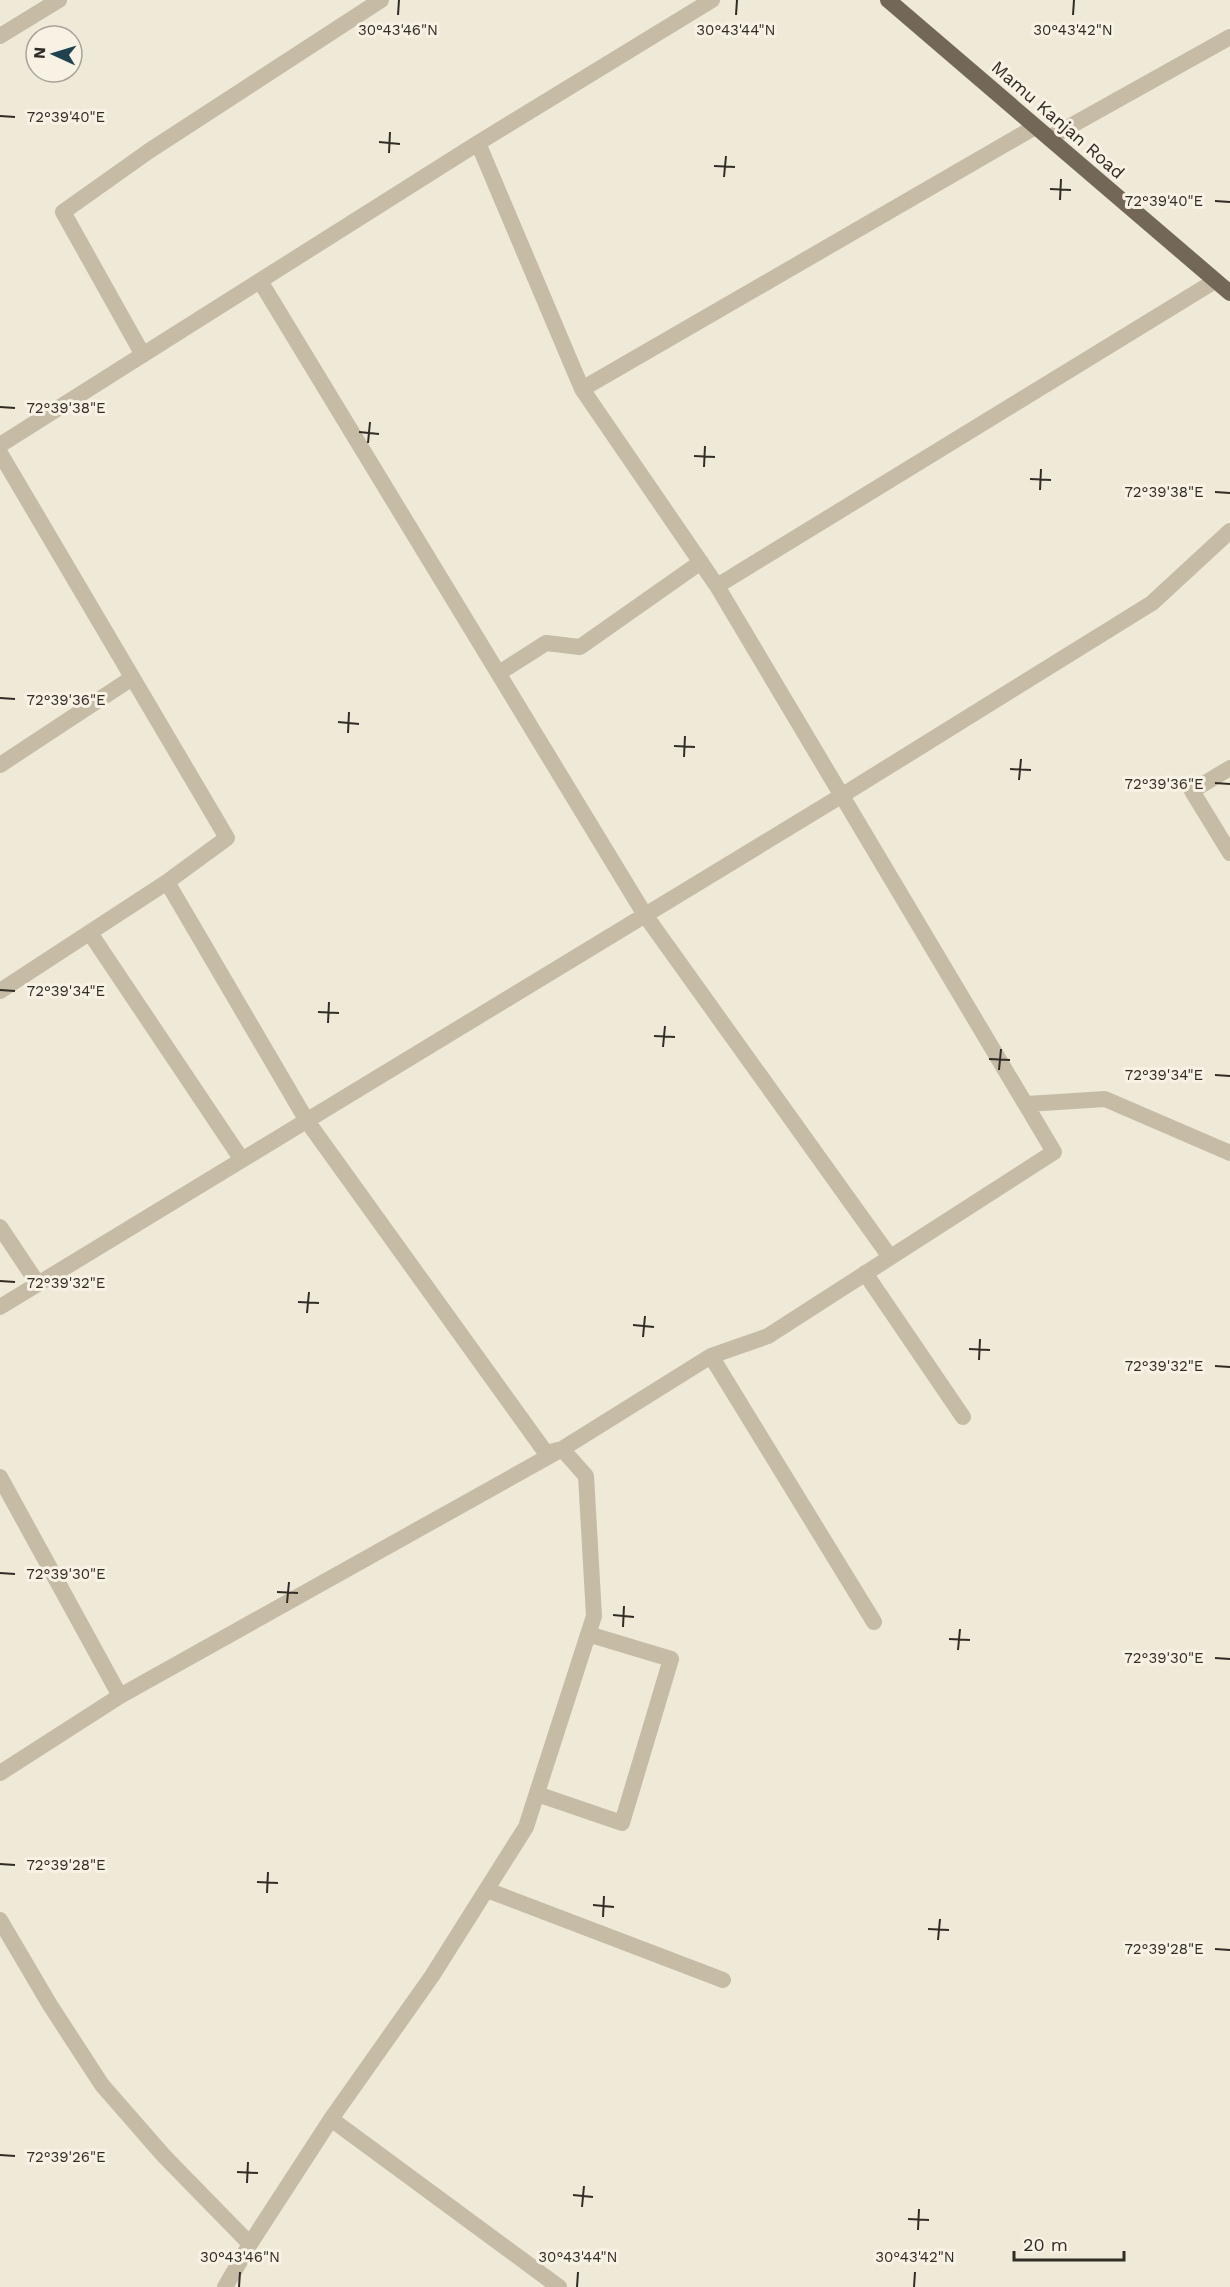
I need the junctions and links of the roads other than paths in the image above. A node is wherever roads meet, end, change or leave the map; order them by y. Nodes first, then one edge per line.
1 (59, 0) edge
2 (381, 0) edge
3 (712, 0) edge
4 (888, 0) edge
5 (0, 36) edge
6 (1230, 36) edge
7 (1035, 127) junction
8 (1049, 138) junction
9 (477, 143) junction
10 (260, 281) junction
11 (1215, 281) junction
12 (1230, 293) edge
13 (143, 355) junction
14 (582, 389) junction
15 (0, 445) edge
16 (0, 453) edge
17 (1230, 531) edge
18 (701, 562) junction
19 (717, 586) junction
20 (499, 674) junction
21 (132, 678) junction
22 (0, 765) edge
23 (1230, 768) edge
24 (841, 795) junction
25 (1230, 853) edge
26 (167, 882) junction
27 (645, 915) junction
28 (90, 933) junction
29 (0, 991) edge
30 (1027, 1104) junction
31 (307, 1120) junction
32 (1230, 1153) edge
33 (242, 1160) junction
34 (0, 1227) edge
35 (890, 1257) junction
36 (866, 1273) junction
37 (38, 1284) junction
38 (0, 1307) edge
39 (711, 1356) junction
40 (963, 1417) dead end
41 (562, 1449) junction
42 (0, 1477) edge
43 (874, 1622) dead end
44 (588, 1634) junction
45 (120, 1696) junction
46 (0, 1773) edge
47 (537, 1794) junction
48 (487, 1890) junction
49 (0, 1920) edge
50 (723, 1980) dead end
51 (332, 2119) junction
52 (250, 2244) junction
53 (225, 2287) edge
54 (559, 2287) edge

1 - 5 street
2 - 13 street
3 - 9 street
4 - 7 main road, Mamu Kanjan Road
6 - 8 street
7 - 8 main road, Mamu Kanjan Road
7 - 14 street
8 - 11 main road, Mamu Kanjan Road
9 - 10 street
9 - 14 street
10 - 13 street
10 - 20 street
11 - 12 main road, Mamu Kanjan Road
11 - 19 street
13 - 15 street
14 - 18 street
16 - 21 street
17 - 24 street
18 - 19 street
18 - 20 street
19 - 24 street
20 - 27 street
21 - 22 street
21 - 26 street
23 - 25 street
24 - 27 street
24 - 30 street
26 - 28 street
26 - 31 street
27 - 31 street
27 - 35 street
28 - 29 street
28 - 33 street
30 - 32 street
30 - 35 street
31 - 33 street
31 - 41 street
33 - 37 street
34 - 37 street
35 - 36 street
36 - 39 street
36 - 40 street
37 - 38 street
39 - 41 street
39 - 43 street
41 - 44 street
41 - 45 street
42 - 45 street
44 - 47 street
44 - 47 street
45 - 46 street
47 - 48 street
48 - 50 street
48 - 51 street
49 - 52 street
51 - 52 street
51 - 54 street
52 - 53 street

